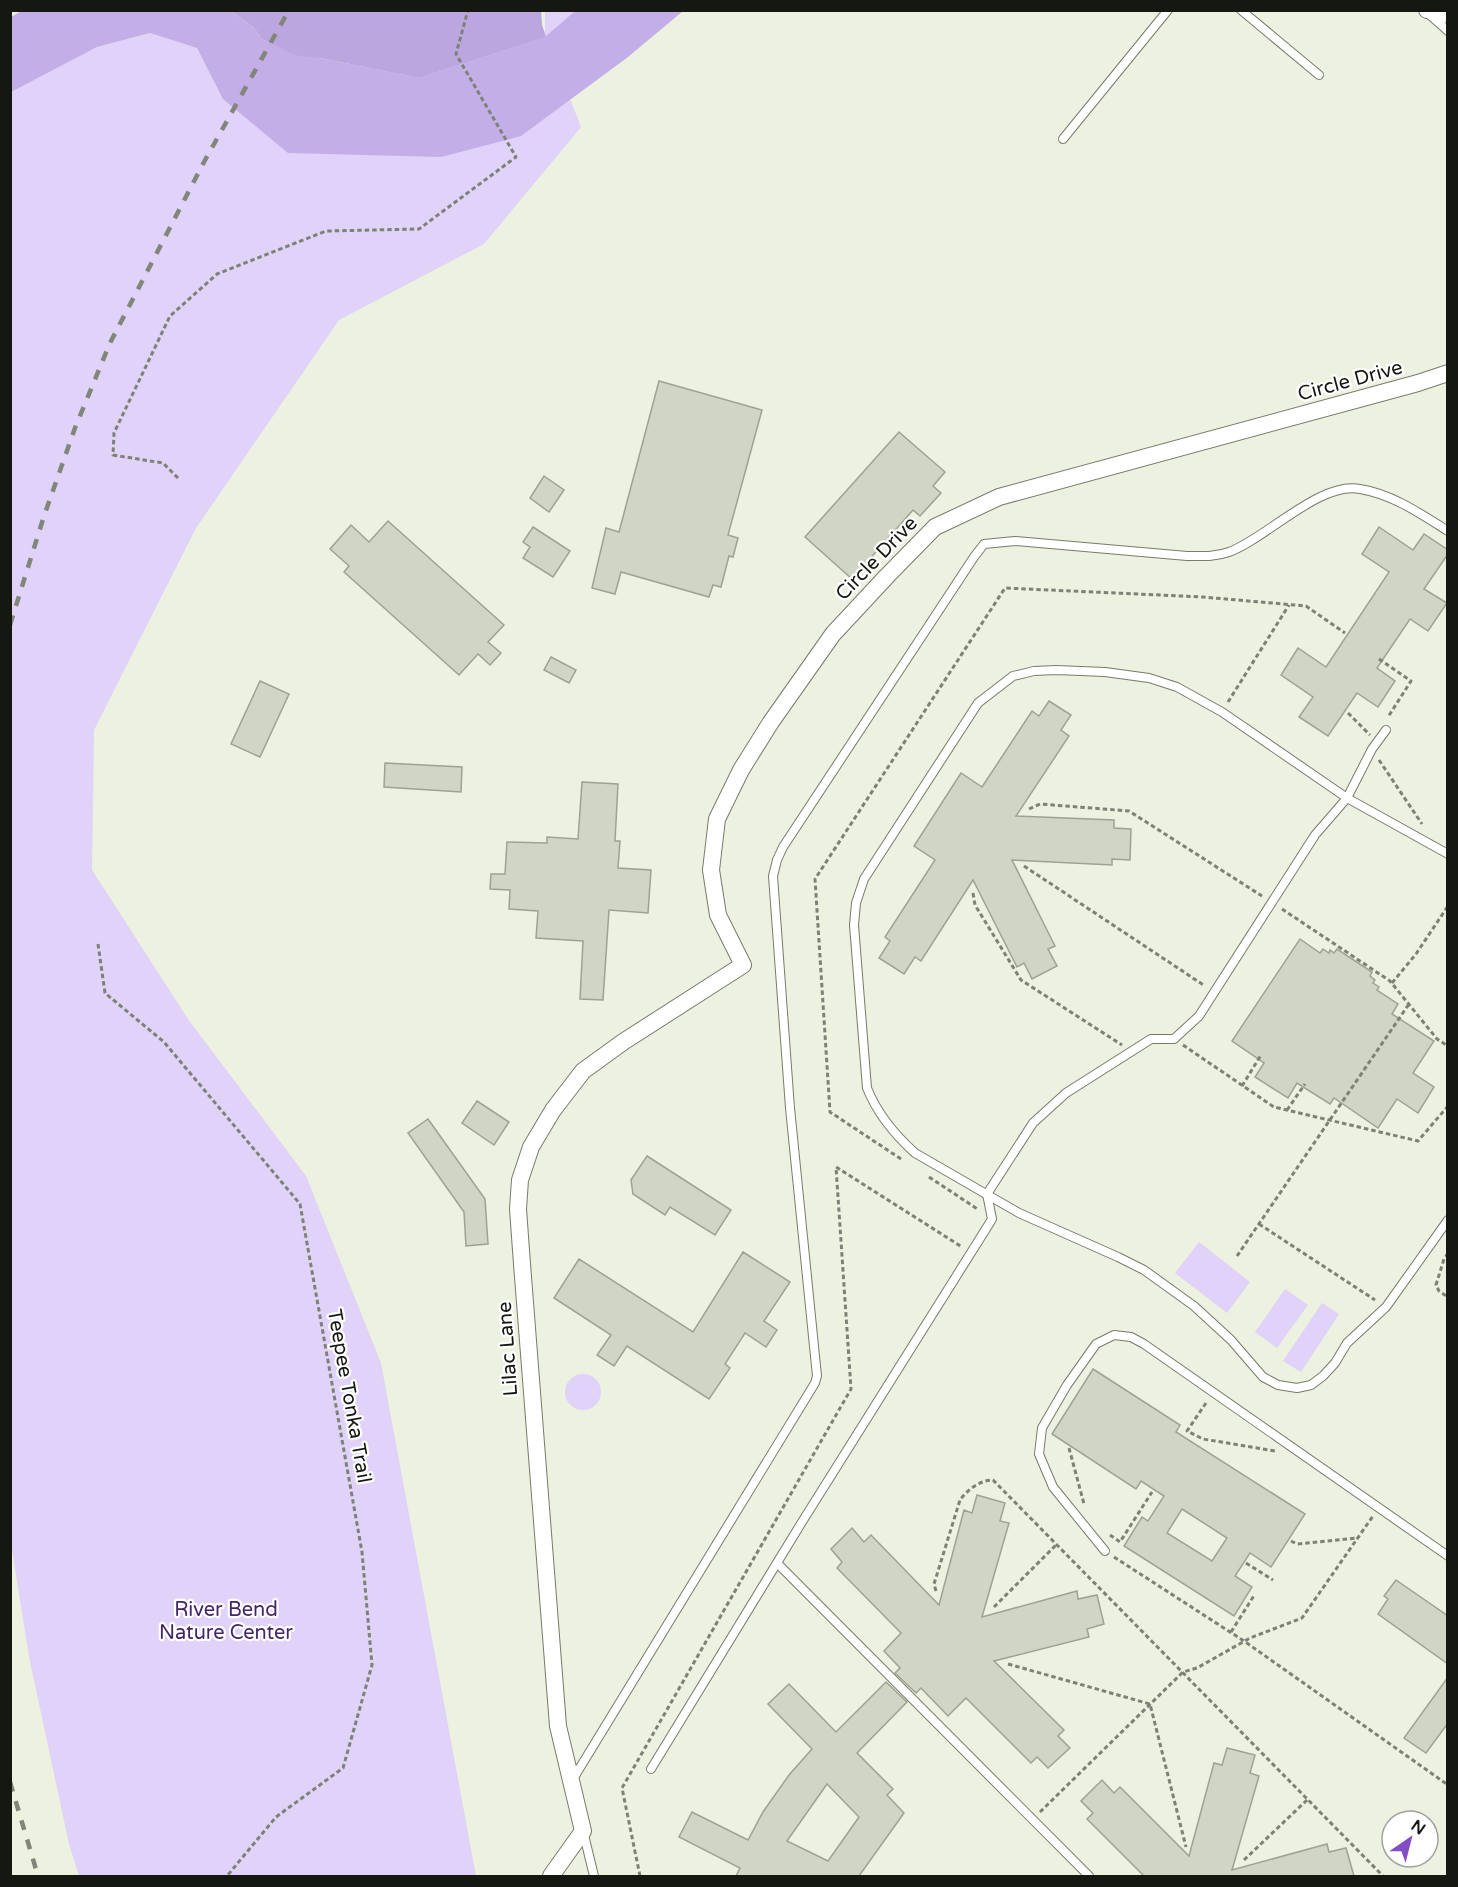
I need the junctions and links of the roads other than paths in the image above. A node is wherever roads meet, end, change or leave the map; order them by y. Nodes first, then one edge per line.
1 (1168, 10) edge
2 (1241, 10) edge
3 (1426, 10) edge
4 (1448, 15) edge
5 (1448, 31) edge
6 (1319, 75) dead end
7 (1063, 139) dead end
8 (1448, 373) edge
9 (1448, 531) edge
10 (1386, 730) dead end
11 (1347, 798) junction
12 (1448, 854) edge
13 (743, 965) joint
14 (987, 1194) junction
15 (1448, 1220) edge
16 (1105, 1551) road end
17 (1448, 1556) edge
18 (777, 1563) junction
19 (651, 1769) dead end
20 (571, 1782) junction
21 (583, 1831) junction
22 (551, 1876) edge
23 (594, 1876) edge
24 (1089, 1876) edge

1 - 7 lane
2 - 6 lane
3 - 4 street
3 - 5 lane
8 - 13 street, Circle Drive
9 - 20 lane
10 - 11 lane
11 - 12 lane
11 - 14 lane
11 - 14 lane
13 - 20 street, Lilac Lane
14 - 15 lane
14 - 18 lane
16 - 17 lane
18 - 19 lane
18 - 24 lane
20 - 21 street, Lilac Lane
21 - 22 street
21 - 23 lane

